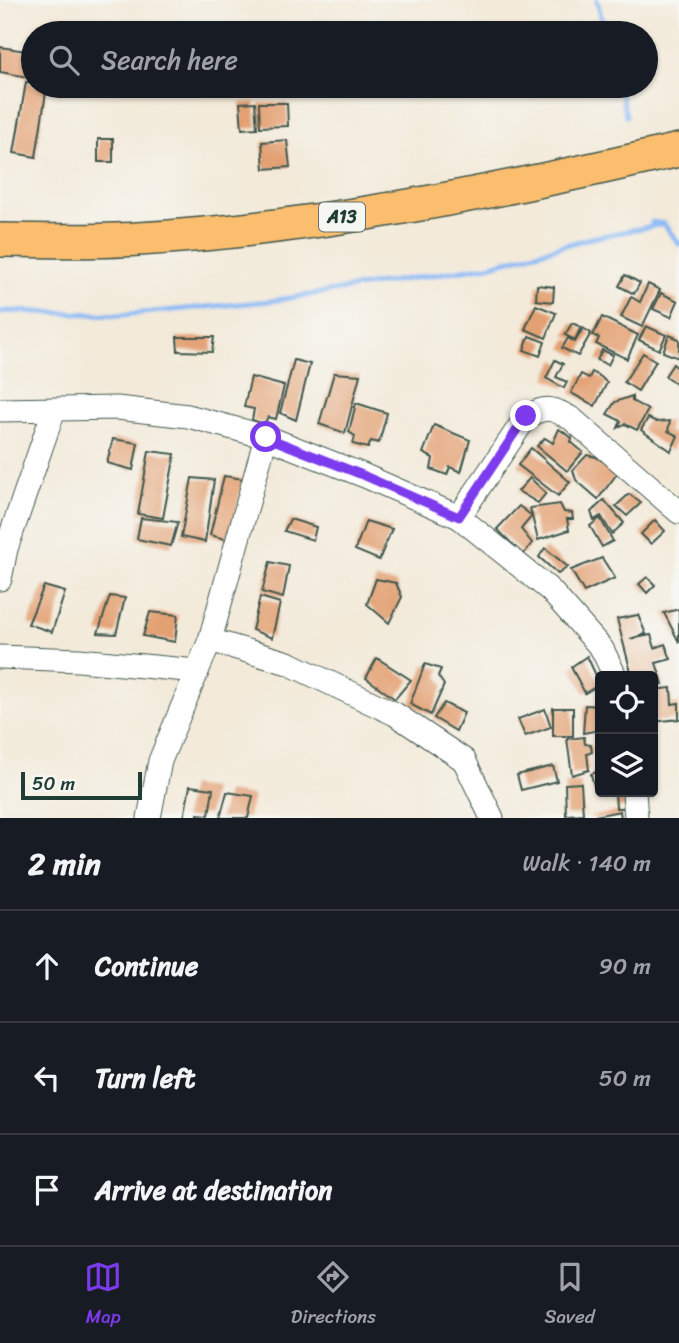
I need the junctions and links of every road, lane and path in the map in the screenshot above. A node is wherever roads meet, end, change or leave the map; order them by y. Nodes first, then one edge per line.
1 (679, 150) edge
2 (0, 240) edge
3 (0, 410) edge
4 (54, 410) junction
5 (266, 437) junction
6 (679, 512) edge
7 (459, 517) junction
8 (0, 579) edge
9 (210, 640) junction
10 (0, 657) edge
11 (197, 671) junction
12 (613, 671) edge
13 (634, 797) edge
14 (149, 818) edge
15 (492, 818) edge
16 (636, 818) edge

1 - 2 highway, A13
3 - 4 street
4 - 5 street
4 - 8 street
5 - 7 street
5 - 9 street
6 - 7 street
7 - 12 street
9 - 11 street
9 - 15 street
10 - 11 street
11 - 14 street
13 - 16 street

